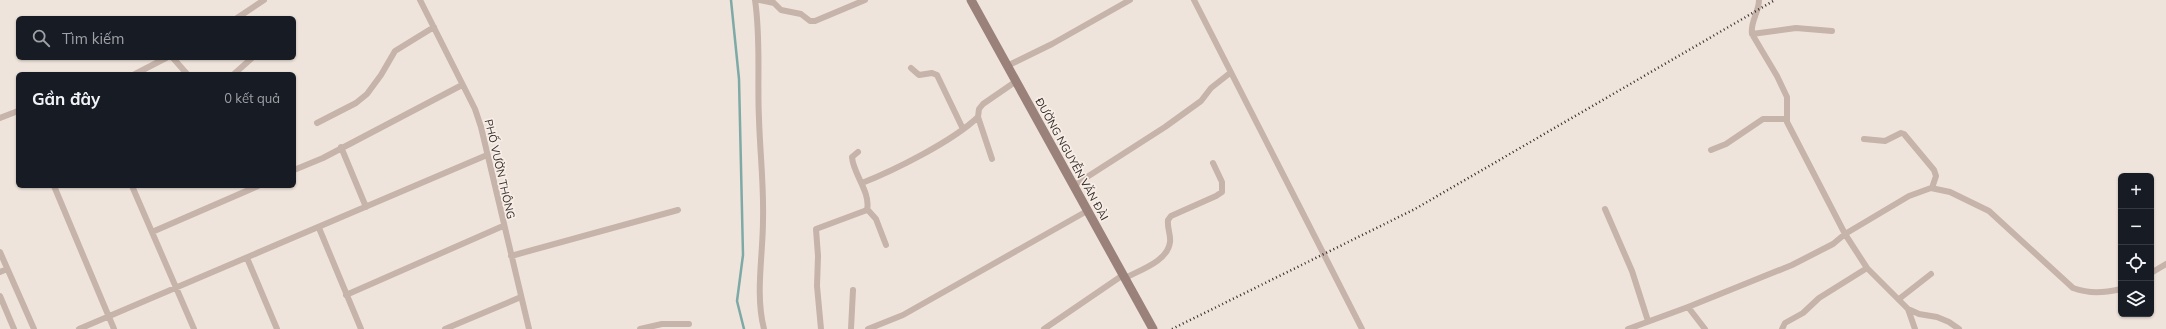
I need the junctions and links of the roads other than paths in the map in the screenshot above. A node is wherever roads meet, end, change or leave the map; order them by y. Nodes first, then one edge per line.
1 (264, 0) edge
2 (420, 0) edge
3 (755, 0) edge
4 (760, 0) edge
5 (865, 0) edge
6 (971, 0) edge
7 (1130, 0) edge
8 (1194, 0) edge
9 (1759, 0) edge
10 (240, 16) edge
11 (434, 27) junction
12 (1832, 31) dead end
13 (1752, 34) junction
14 (162, 60) edge
15 (175, 60) edge
16 (250, 60) edge
17 (1007, 66) junction
18 (911, 68) dead end
19 (139, 72) edge
20 (185, 72) edge
21 (236, 72) edge
22 (1230, 73) junction
23 (1015, 82) junction
24 (462, 85) junction
25 (16, 112) edge
26 (978, 117) junction
27 (0, 118) edge
28 (1787, 119) junction
29 (317, 123) dead end
30 (963, 129) junction
31 (1864, 139) dead end
32 (341, 147) junction
33 (1711, 150) dead end
34 (858, 152) dead end
35 (487, 155) junction
36 (992, 160) dead end
37 (1213, 163) dead end
38 (296, 169) edge
39 (862, 183) junction
40 (1073, 186) junction
41 (55, 188) edge
42 (133, 188) edge
43 (253, 188) edge
44 (1932, 188) junction
45 (366, 207) junction
46 (867, 209) junction
47 (1605, 209) dead end
48 (678, 210) dead end
49 (1087, 211) junction
50 (503, 226) junction
51 (318, 228) junction
52 (152, 232) junction
53 (1845, 234) junction
54 (886, 245) dead end
55 (0, 252) edge
56 (511, 256) junction
57 (247, 258) junction
58 (2166, 264) edge
59 (1867, 268) junction
60 (7, 269) junction
61 (2154, 271) edge
62 (0, 272) edge
63 (1930, 274) dead end
64 (1124, 277) junction
65 (176, 288) junction
66 (853, 290) dead end
67 (2118, 290) edge
68 (346, 295) junction
69 (0, 296) edge
70 (521, 297) junction
71 (1899, 299) junction
72 (1688, 307) junction
73 (1908, 309) junction
74 (108, 317) junction
75 (1648, 321) junction
76 (689, 324) dead end
77 (14, 329) edge
78 (34, 329) edge
79 (79, 329) edge
80 (114, 329) edge
81 (194, 329) edge
82 (277, 329) edge
83 (361, 329) edge
84 (445, 329) edge
85 (529, 329) edge
86 (640, 329) edge
87 (764, 329) edge
88 (821, 329) edge
89 (851, 329) edge
90 (868, 329) edge
91 (1044, 329) edge
92 (1153, 329) edge
93 (1362, 329) edge
94 (1628, 329) edge
95 (1705, 329) edge
96 (1782, 329) edge
97 (1915, 329) edge
98 (1959, 329) edge

1 - 10 street
2 - 11 street, PHỐ VƯỜN THÔNG
3 - 87 street
4 - 5 street
6 - 17 street, ĐƯỜNG NGUYỄN VĂN ĐÀI
7 - 17 street
8 - 22 street
9 - 13 street
11 - 24 street, PHỐ VƯỜN THÔNG
11 - 29 street
12 - 13 street
13 - 28 street
14 - 19 street
15 - 20 street
16 - 21 street
17 - 23 street, ĐƯỜNG NGUYỄN VĂN ĐÀI
18 - 30 street
22 - 40 street
22 - 93 street
23 - 26 street
23 - 40 street, ĐƯỜNG NGUYỄN VĂN ĐÀI
24 - 32 street
24 - 35 street, PHỐ VƯỜN THÔNG
25 - 27 street
26 - 30 street
26 - 36 street
28 - 33 street
28 - 53 street
30 - 39 street
31 - 44 street
32 - 38 street
32 - 45 street
34 - 39 street
35 - 45 street
35 - 50 street, PHỐ VƯỜN THÔNG
37 - 64 street
39 - 46 street
40 - 49 street, ĐƯỜNG NGUYỄN VĂN ĐÀI
41 - 74 street
42 - 52 street
43 - 52 street
44 - 53 street
44 - 67 street
45 - 51 street
46 - 54 street
46 - 88 street
47 - 75 street
48 - 56 street
49 - 64 street, ĐƯỜNG NGUYỄN VĂN ĐÀI
49 - 90 street
50 - 56 street, PHỐ VƯỜN THÔNG
50 - 68 street
51 - 57 street
51 - 68 street
52 - 65 street
53 - 59 street
53 - 72 street
55 - 60 street
56 - 70 street, PHỐ VƯỜN THÔNG
57 - 65 street
57 - 82 street
58 - 61 street
59 - 71 street
59 - 96 street
60 - 62 street
60 - 78 street
63 - 71 street
64 - 91 street
64 - 92 street, ĐƯỜNG NGUYỄN VĂN ĐÀI
65 - 74 street
65 - 81 street
66 - 89 street
68 - 83 street
69 - 77 street
70 - 84 street
70 - 85 street, PHỐ VƯỜN THÔNG
71 - 73 street
72 - 75 street
72 - 95 street
73 - 97 street
73 - 98 street
74 - 79 street
74 - 80 street
75 - 94 street
76 - 86 street

